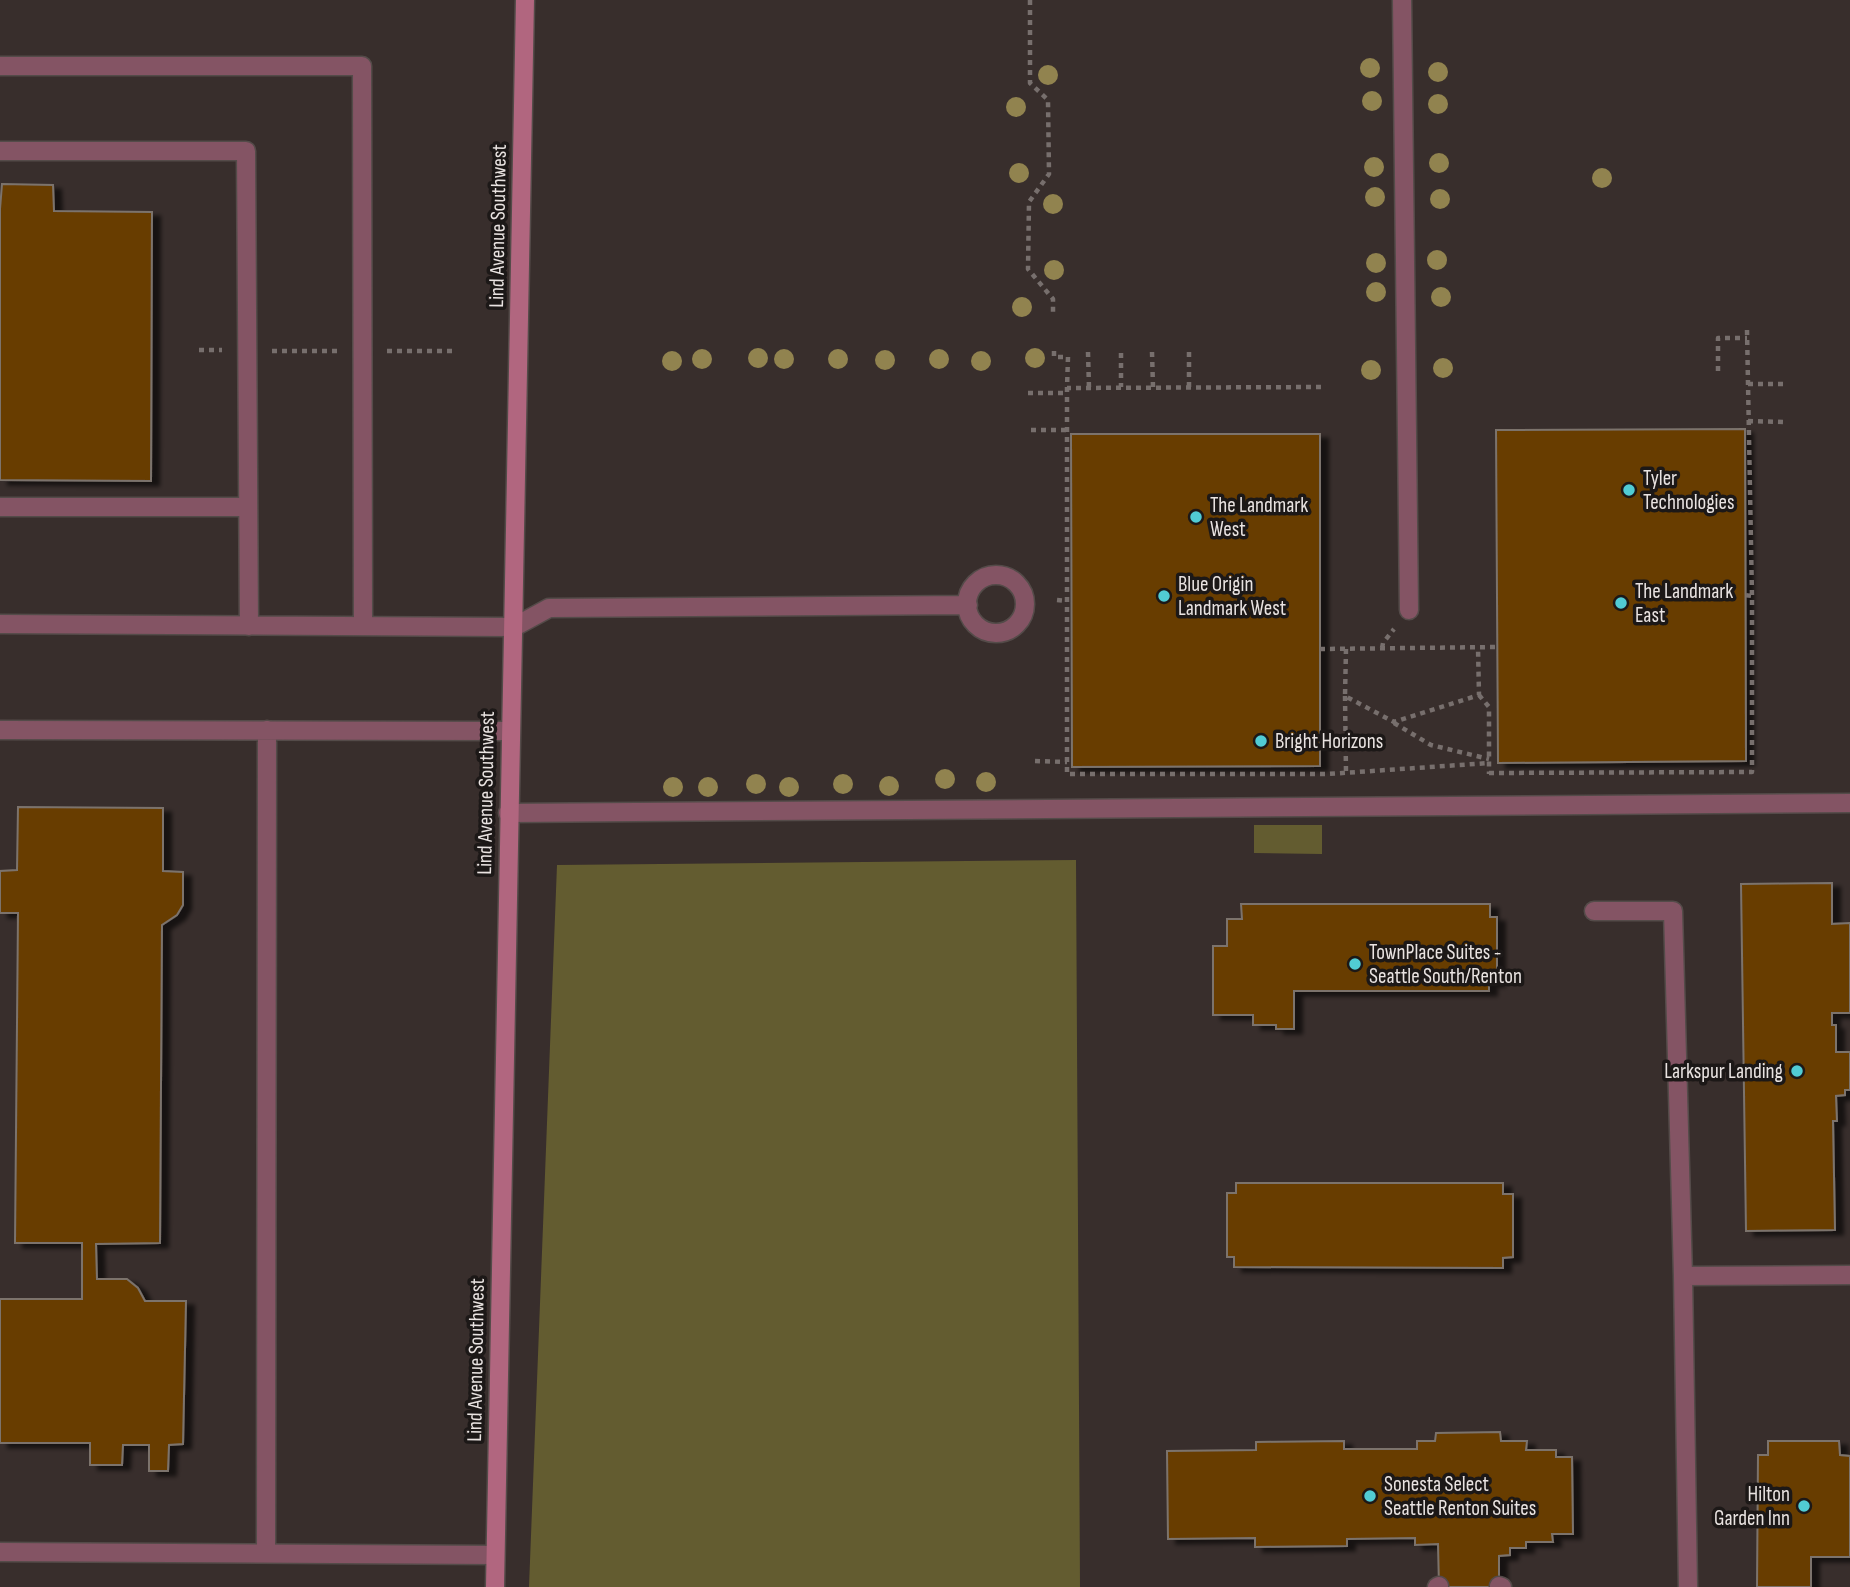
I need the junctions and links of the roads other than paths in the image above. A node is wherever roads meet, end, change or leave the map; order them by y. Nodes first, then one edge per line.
1 (525, 0) edge
2 (1402, 0) edge
3 (0, 66) edge
4 (0, 150) edge
5 (0, 507) edge
6 (248, 507) junction
7 (968, 606) dead end
8 (1409, 610) dead end
9 (0, 624) edge
10 (248, 626) junction
11 (363, 626) junction
12 (514, 627) junction
13 (0, 730) edge
14 (267, 730) junction
15 (510, 731) junction
16 (1850, 803) edge
17 (508, 813) junction
18 (1594, 911) dead end
19 (1850, 1275) edge
20 (1683, 1276) junction
21 (0, 1552) edge
22 (266, 1553) junction
23 (495, 1555) junction
24 (495, 1587) edge
25 (1688, 1587) edge

1 - 12 main road, Lind Avenue Southwest
2 - 8 lane
3 - 11 lane
4 - 6 lane
5 - 6 lane
6 - 10 lane
7 - 12 lane
9 - 10 lane
10 - 11 lane
11 - 12 lane
12 - 15 main road, Lind Avenue Southwest
13 - 14 lane
14 - 15 lane
14 - 22 lane
15 - 17 main road, Lind Avenue Southwest
16 - 17 lane
17 - 23 main road, Lind Avenue Southwest
18 - 20 lane
19 - 20 lane
20 - 25 lane
21 - 22 lane
22 - 23 lane
23 - 24 main road, Lind Avenue Southwest

